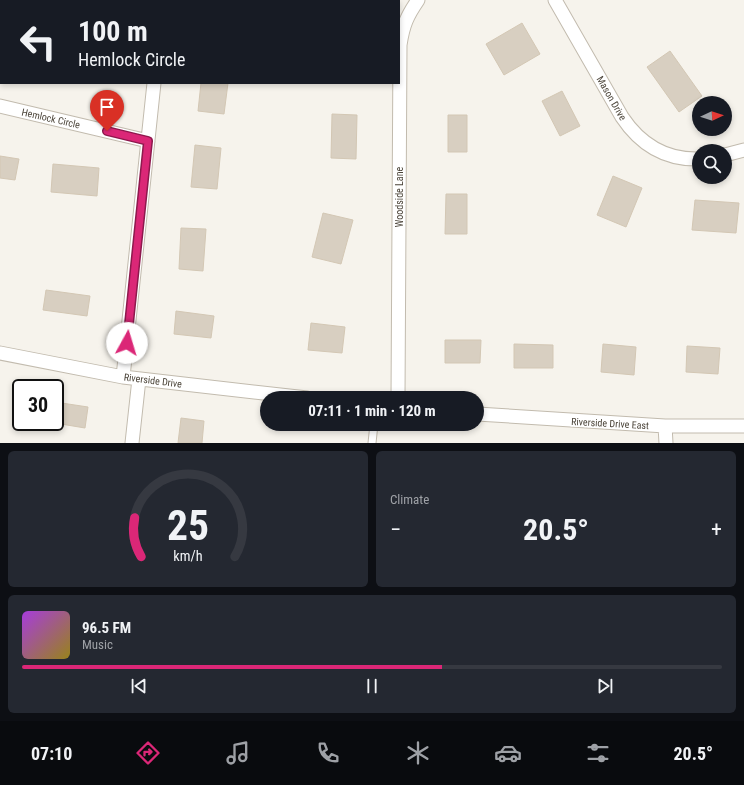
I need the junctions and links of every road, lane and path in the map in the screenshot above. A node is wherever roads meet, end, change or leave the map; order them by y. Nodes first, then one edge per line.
1 (418, 0) edge
2 (555, 0) edge
3 (400, 45) edge
4 (154, 84) edge
5 (400, 84) edge
6 (0, 106) edge
7 (148, 141) junction
8 (744, 150) edge
9 (732, 153) edge
10 (692, 159) edge
11 (0, 353) edge
12 (123, 377) junction
13 (139, 379) junction
14 (398, 391) edge
15 (260, 393) edge
16 (484, 414) edge
17 (665, 426) junction
18 (744, 426) edge
19 (373, 431) edge
20 (132, 443) edge
21 (372, 443) edge
22 (666, 443) edge

1 - 3 street, Woodside Lane
2 - 10 street, Mason Drive
4 - 7 street
5 - 14 street, Woodside Lane
6 - 7 street, Hemlock Circle
7 - 12 street
8 - 9 street
11 - 12 street, Riverside Drive
12 - 13 street, Riverside Drive
13 - 15 street, Riverside Drive
13 - 20 street
16 - 17 street, Riverside Drive East
17 - 18 street, Riverside Drive East
17 - 22 street
19 - 21 lane

